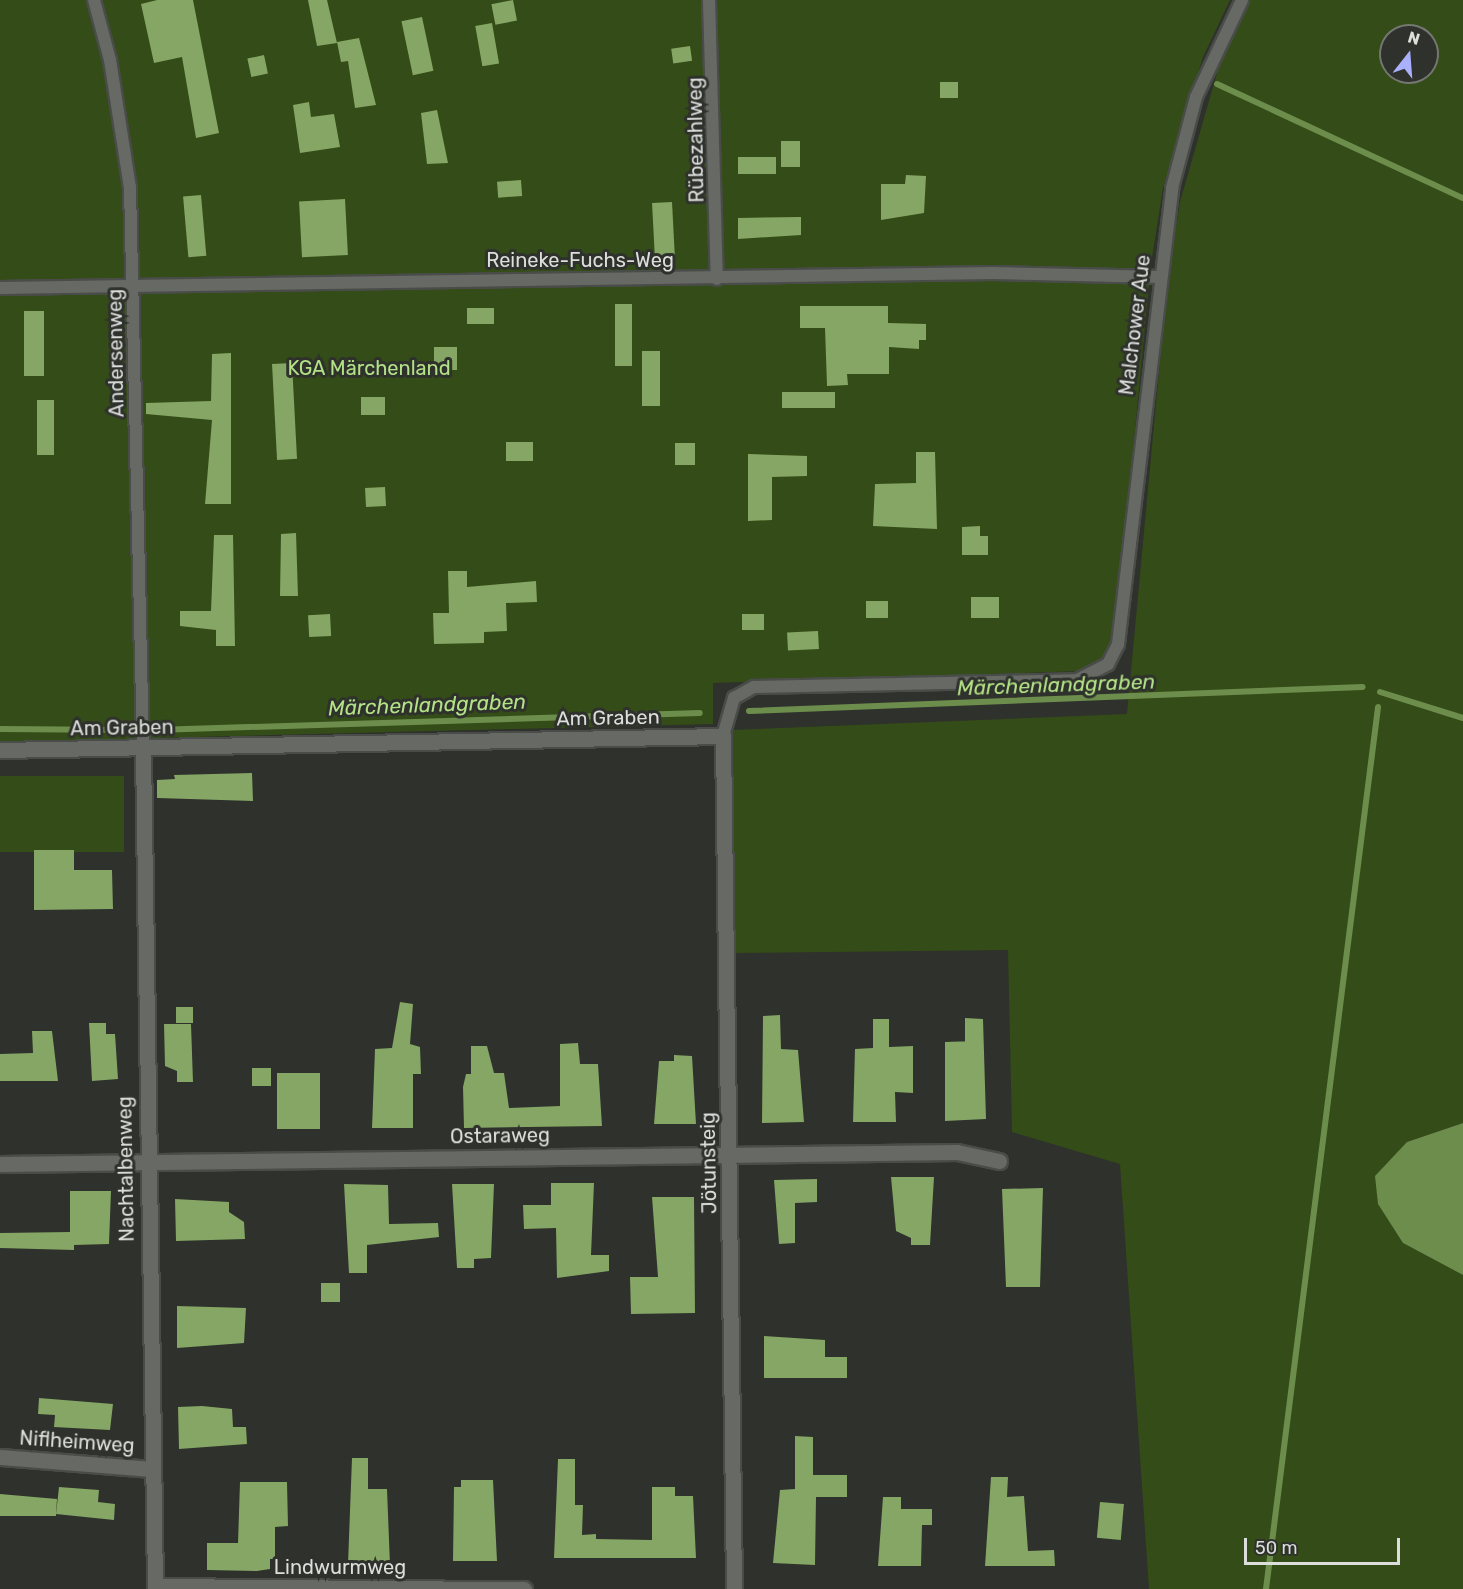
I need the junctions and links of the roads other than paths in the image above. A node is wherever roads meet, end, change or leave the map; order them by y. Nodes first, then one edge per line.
1 (94, 0) edge
2 (709, 0) edge
3 (1242, 0) edge
4 (1160, 277) junction
5 (717, 279) junction
6 (134, 285) junction
7 (0, 288) edge
8 (723, 736) junction
9 (143, 749) junction
10 (0, 750) edge
11 (730, 1155) junction
12 (999, 1161) dead end
13 (146, 1162) junction
14 (0, 1164) edge
15 (0, 1457) edge
16 (151, 1469) junction
17 (155, 1588) edge
18 (524, 1589) edge
19 (734, 1589) edge

1 - 6 lane, Andersenweg
2 - 5 lane, Rübezahlweg
3 - 4 lane, Malchower Aue
4 - 5 lane, Reineke-Fuchs-Weg
4 - 8 lane, Malchower Aue
5 - 6 lane, Reineke-Fuchs-Weg
6 - 7 lane, Reineke-Fuchs-Weg
6 - 9 lane, Andersenweg
8 - 9 street, Am Graben
8 - 11 street, Jötunsteig
9 - 10 street, Am Graben
9 - 13 street, Nachtalbenweg
11 - 12 street, Ostaraweg
11 - 13 street, Ostaraweg
11 - 19 street, Jötunsteig
13 - 14 street, Ostaraweg
13 - 16 street, Nachtalbenweg
15 - 16 street, Niflheimweg
16 - 17 street, Nachtalbenweg
17 - 18 street, Lindwurmweg

